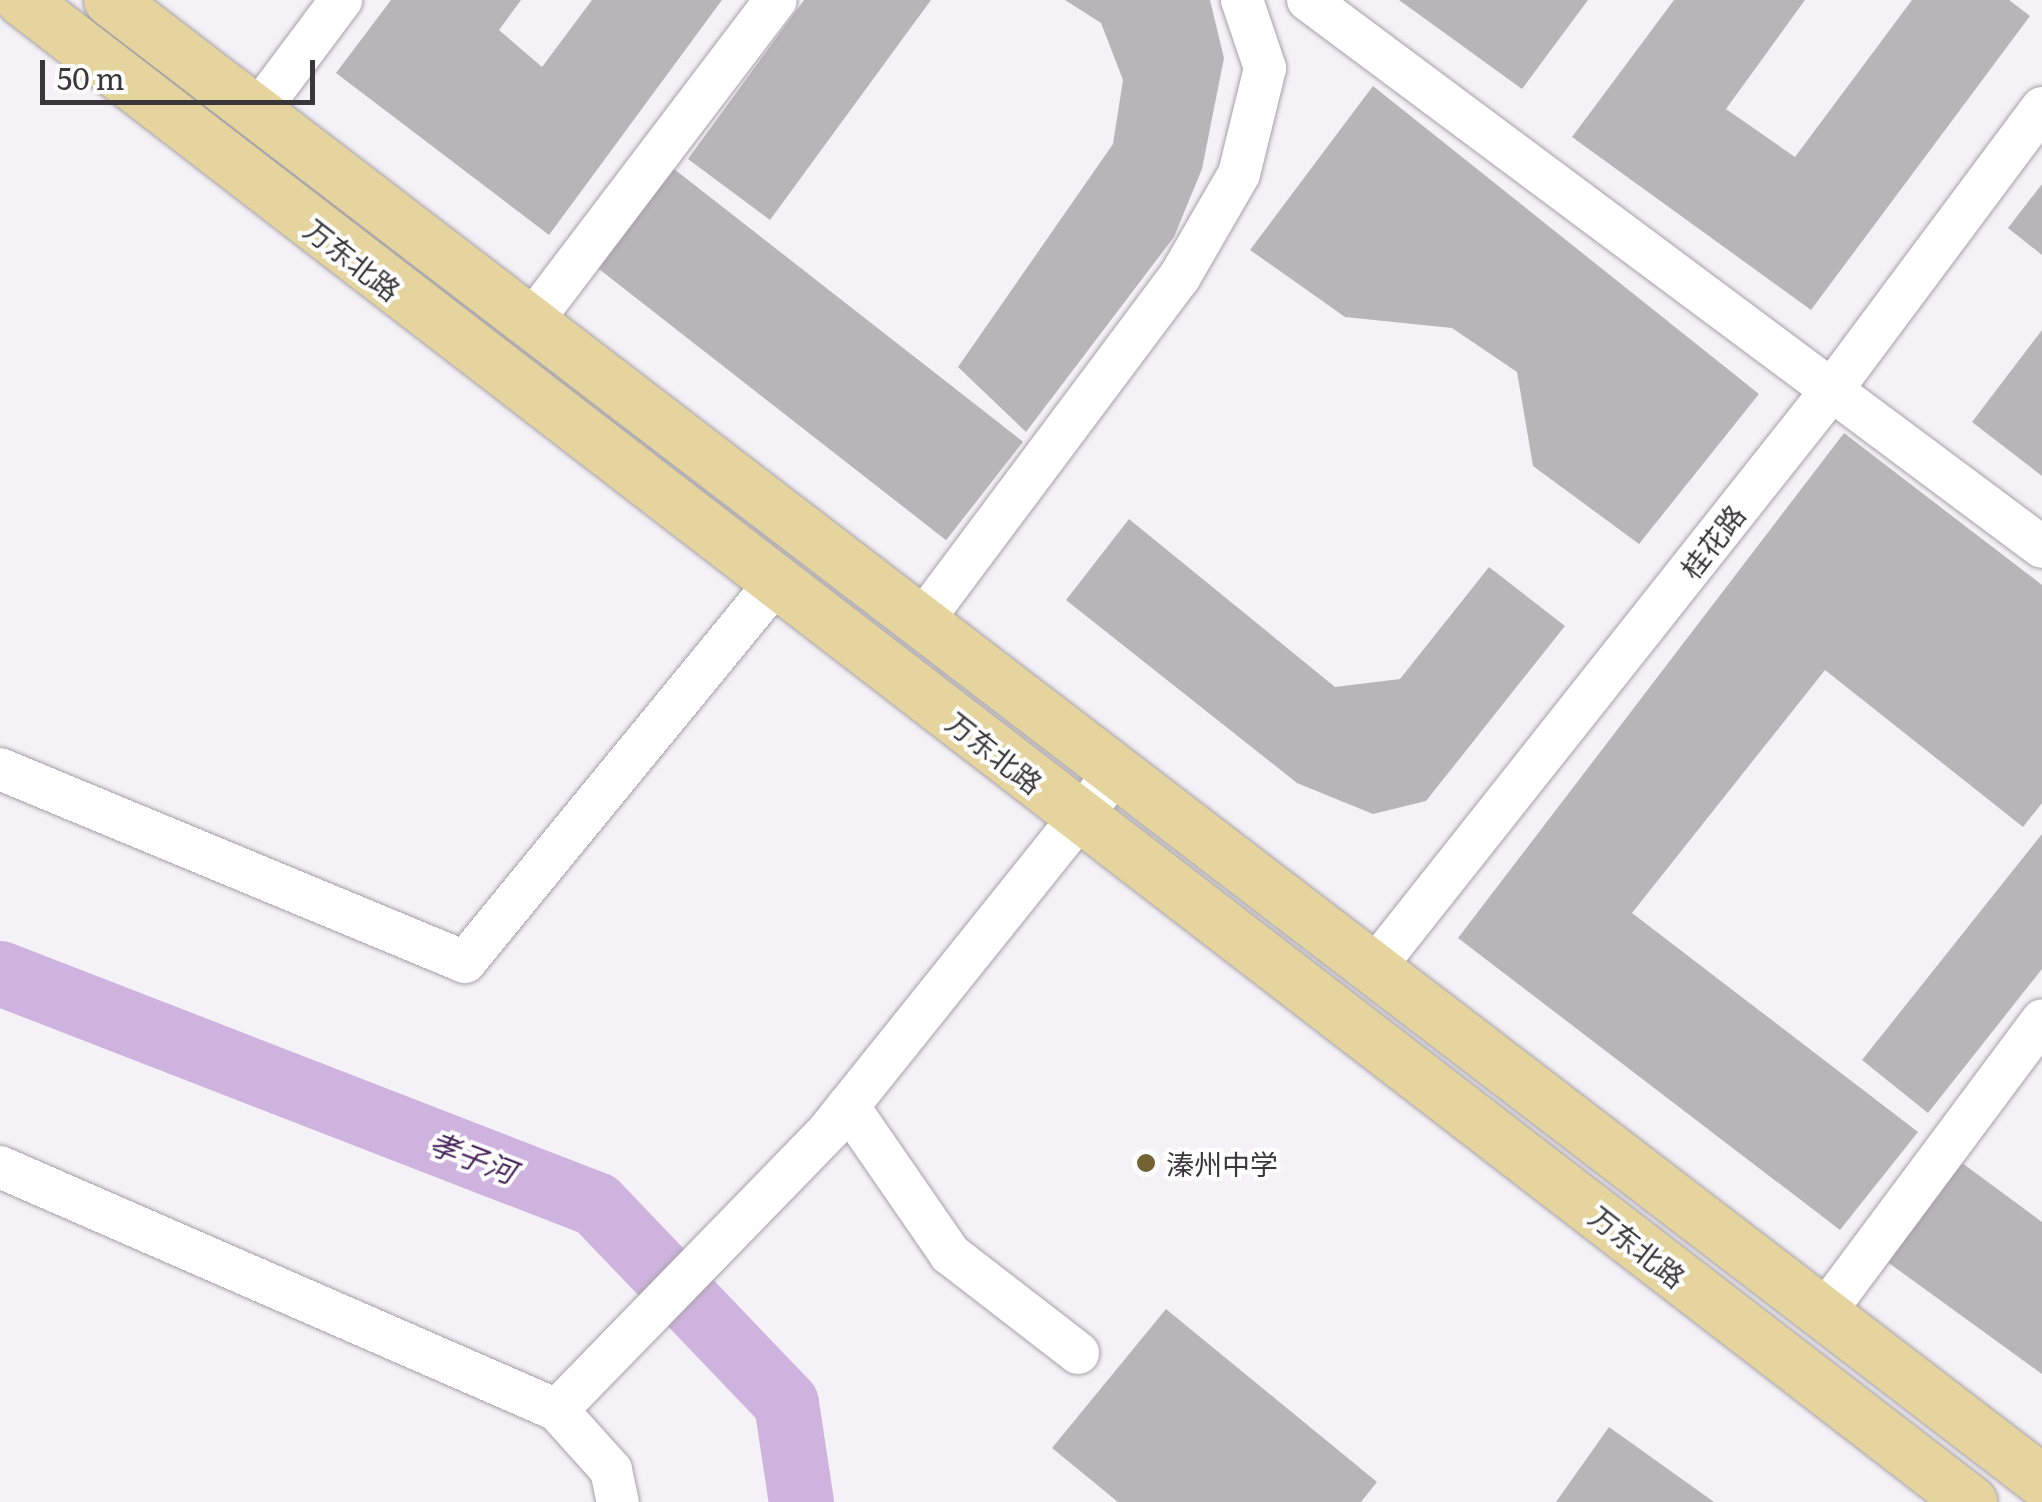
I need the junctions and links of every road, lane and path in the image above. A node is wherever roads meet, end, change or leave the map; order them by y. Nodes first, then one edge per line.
1 (22, 0) edge
2 (110, 0) edge
3 (341, 0) edge
4 (776, 0) edge
5 (1242, 0) edge
6 (1308, 0) edge
7 (2042, 108) edge
8 (258, 110) junction
9 (532, 321) junction
10 (1831, 391) junction
11 (2042, 548) edge
12 (775, 583) junction
13 (922, 621) junction
14 (0, 769) edge
15 (1117, 770) junction
16 (1080, 817) junction
17 (1374, 968) junction
18 (2042, 1020) edge
19 (848, 1106) junction
20 (0, 1167) edge
21 (1824, 1313) junction
22 (1078, 1353) dead end
23 (568, 1398) junction
24 (2042, 1481) edge
25 (618, 1502) edge
26 (1971, 1502) edge

1 - 12 main road, 万东北路
2 - 8 main road
3 - 8 street
4 - 9 street
5 - 13 street
6 - 10 street
7 - 10 street, 桂花路
8 - 9 main road
9 - 13 main road
10 - 11 street
10 - 17 street, 桂花路
12 - 14 street
12 - 16 main road, 万东北路
13 - 15 main road
15 - 16 street
15 - 17 main road
16 - 19 street
16 - 26 main road, 万东北路
17 - 21 main road
18 - 21 street
19 - 22 street
19 - 23 street
20 - 23 street
21 - 24 main road
23 - 25 street

